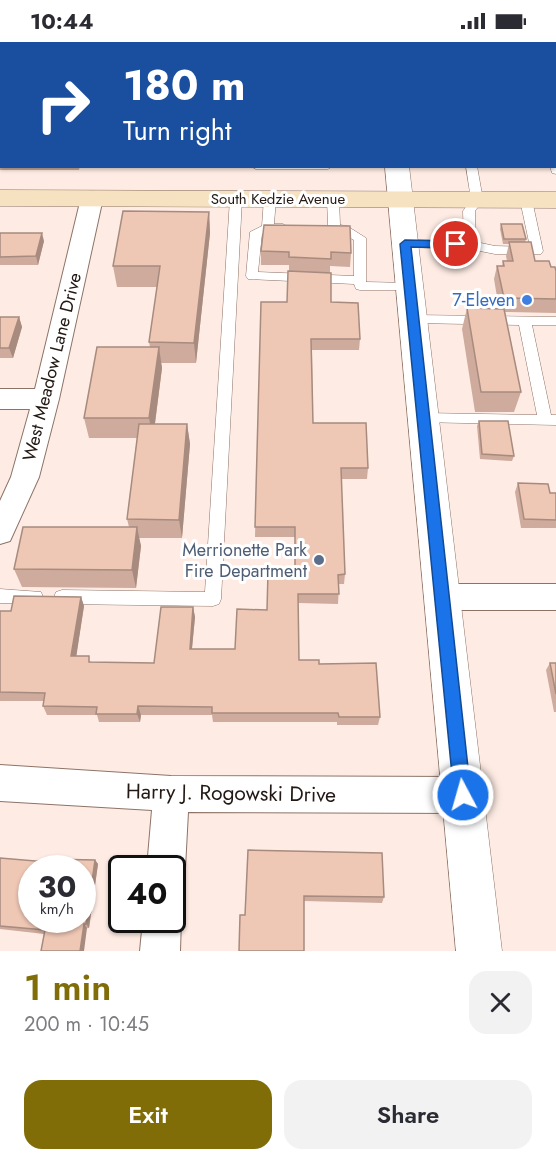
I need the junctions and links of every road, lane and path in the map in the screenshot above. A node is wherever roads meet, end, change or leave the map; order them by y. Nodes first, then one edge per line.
1 (471, 168) edge
2 (399, 183) edge
3 (0, 198) edge
4 (92, 198) junction
5 (236, 199) junction
6 (270, 199) junction
7 (333, 199) junction
8 (477, 200) junction
9 (526, 200) junction
10 (556, 200) edge
11 (268, 228) junction
12 (301, 228) edge
13 (405, 244) junction
14 (470, 244) junction
15 (360, 280) junction
16 (411, 303) junction
17 (525, 321) junction
18 (556, 321) edge
19 (0, 399) edge
20 (46, 399) junction
21 (423, 418) junction
22 (550, 420) edge
23 (0, 532) edge
24 (0, 596) edge
25 (442, 597) junction
26 (556, 597) edge
27 (0, 783) edge
28 (171, 794) junction
29 (463, 795) junction
30 (167, 855) edge
31 (161, 933) edge
32 (160, 951) edge
33 (479, 951) edge

1 - 8 lane
2 - 7 main road, South Kedzie Avenue
2 - 8 main road, South Kedzie Avenue
2 - 13 street
3 - 4 main road, South Kedzie Avenue
4 - 5 main road, South Kedzie Avenue
4 - 20 street, West Meadow Lane Drive
5 - 6 main road, South Kedzie Avenue
5 - 24 lane
6 - 7 main road, South Kedzie Avenue
6 - 11 lane
7 - 15 lane
8 - 9 main road, South Kedzie Avenue
8 - 14 lane
9 - 10 main road, South Kedzie Avenue
9 - 14 lane
11 - 12 lane
11 - 15 lane
13 - 14 lane
13 - 16 street
15 - 16 lane
16 - 17 lane
16 - 21 street
17 - 18 lane
17 - 22 lane
19 - 20 street
20 - 23 street, West Meadow Lane Drive
21 - 22 lane
21 - 25 street
25 - 26 street
25 - 29 street
27 - 28 street, Harry J. Rogowski Drive
28 - 29 street, Harry J. Rogowski Drive
28 - 30 street
29 - 33 street
31 - 32 street

